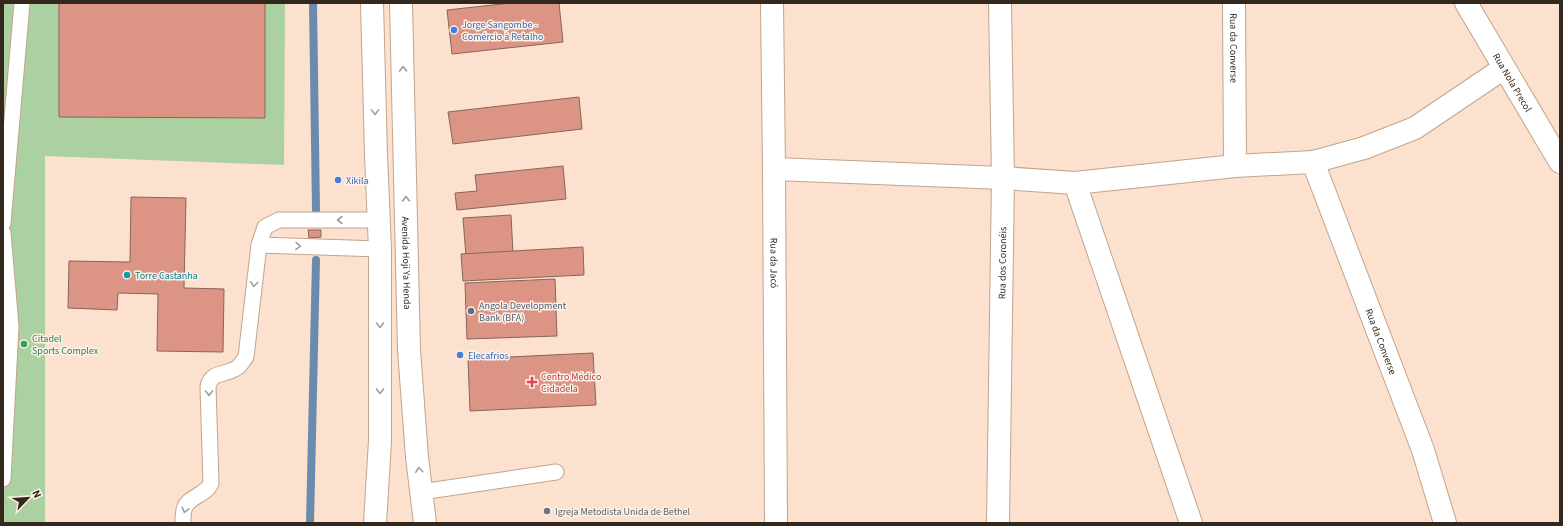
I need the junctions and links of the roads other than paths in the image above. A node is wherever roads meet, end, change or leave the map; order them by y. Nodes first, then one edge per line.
1 (22, 3) edge
2 (372, 3) edge
3 (400, 3) edge
4 (772, 3) edge
5 (1000, 3) edge
6 (1234, 3) edge
7 (1466, 3) edge
8 (1504, 68) junction
9 (1313, 162) junction
10 (1560, 162) edge
11 (1234, 166) junction
12 (774, 168) junction
13 (1003, 178) junction
14 (1075, 184) junction
15 (379, 220) junction
16 (3, 223) edge
17 (3, 233) edge
18 (259, 245) junction
19 (380, 249) junction
20 (5, 274) edge
21 (556, 472) dead end
22 (3, 479) edge
23 (421, 492) junction
24 (183, 523) edge
25 (375, 523) edge
26 (425, 523) edge
27 (776, 523) edge
28 (998, 523) edge
29 (1191, 523) edge
30 (1445, 523) edge

1 - 16 lane
2 -> 15 street
23 -> 3 street, Avenida Hoji Ya Henda
4 - 12 street, Rua da Jacó
5 - 13 street, Rua dos Coronéis
6 - 11 street, Rua da Converse
7 - 8 street, Rua Nola Precol
8 - 9 street
8 - 10 street, Rua Nola Precol
9 - 11 street
9 - 30 street, Rua da Converse
11 - 14 street
12 - 13 street
12 - 27 street, Rua da Jacó
13 - 14 street
13 - 28 street, Rua dos Coronéis
14 - 29 street
15 -> 18 lane
15 - 19 street
17 - 20 lane
18 -> 19 lane
18 -> 24 lane
19 -> 25 street
20 - 22 lane
21 - 23 lane
23 - 26 street, Avenida Hoji Ya Henda

